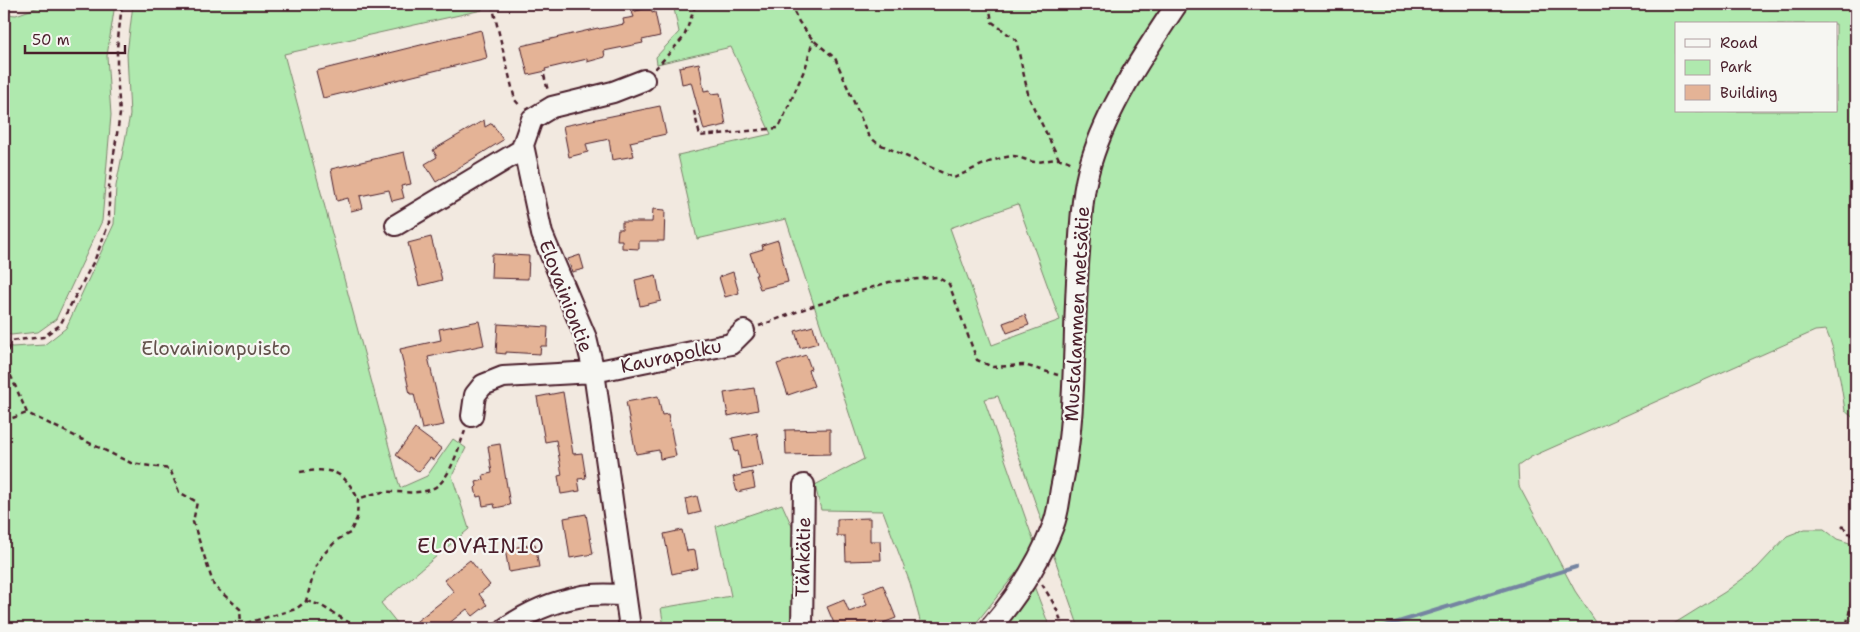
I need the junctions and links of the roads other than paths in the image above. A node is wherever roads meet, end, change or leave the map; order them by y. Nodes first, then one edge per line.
1 (1178, 4) edge
2 (644, 80) road end
3 (523, 148) junction
4 (396, 225) dead end
5 (744, 332) road end
6 (594, 372) junction
7 (472, 416) road end
8 (804, 485) dead end
9 (625, 595) junction
10 (506, 628) edge
11 (630, 628) edge
12 (802, 628) edge
13 (990, 628) edge

1 - 13 street, Mustalammen metsätie
2 - 3 street, Elovainiontie
3 - 4 street
3 - 6 street, Elovainiontie
5 - 6 street, Kaurapolku
6 - 7 street, Kaurapolku
6 - 9 street, Elovainiontie
8 - 12 street, Tähkätie
9 - 10 street
9 - 11 street, Elovainiontie

